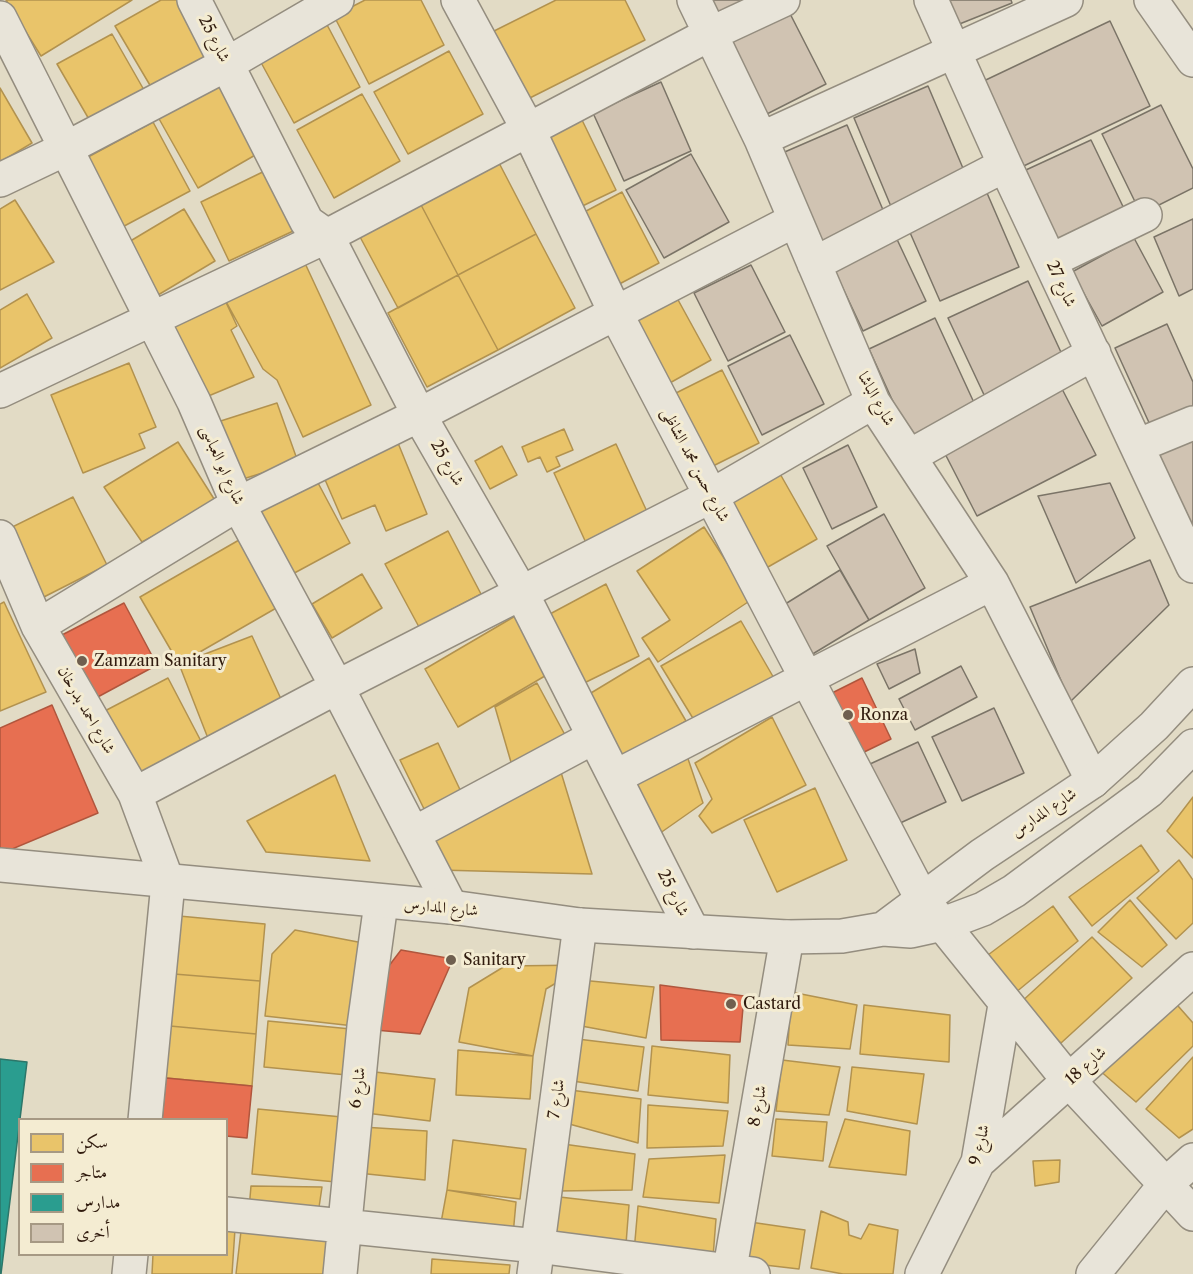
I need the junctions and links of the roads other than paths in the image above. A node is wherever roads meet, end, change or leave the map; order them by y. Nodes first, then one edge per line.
1 (194, 0) edge
2 (337, 0) edge
3 (458, 0) edge
4 (694, 0) edge
5 (783, 0) edge
6 (931, 0) edge
7 (1066, 0) edge
8 (1151, 0) edge
9 (0, 18) edge
10 (710, 34) junction
11 (954, 52) junction
12 (1193, 60) edge
13 (226, 64) junction
14 (528, 129) junction
15 (761, 140) junction
16 (65, 149) junction
17 (1005, 165) junction
18 (0, 180) edge
19 (1145, 215) dead end
20 (795, 220) junction
21 (327, 236) junction
22 (1050, 261) junction
23 (814, 264) junction
24 (615, 314) junction
25 (152, 318) junction
26 (1094, 353) junction
27 (0, 391) edge
28 (873, 402) junction
29 (419, 415) junction
30 (1193, 423) edge
31 (1137, 446) junction
32 (910, 456) junction
33 (711, 496) junction
34 (238, 504) junction
35 (0, 537) edge
36 (1193, 566) edge
37 (992, 583) junction
38 (522, 594) junction
39 (38, 626) junction
40 (807, 678) junction
41 (1193, 684) edge
42 (337, 687) junction
43 (594, 737) junction
44 (1193, 746) edge
45 (615, 777) junction
46 (1093, 781) junction
47 (135, 794) junction
48 (413, 834) junction
49 (0, 865) edge
50 (168, 883) junction
51 (921, 899) junction
52 (381, 903) junction
53 (451, 907) junction
54 (943, 924) junction
55 (580, 925) junction
56 (883, 930) junction
57 (693, 932) junction
58 (787, 937) junction
59 (1193, 969) edge
60 (1005, 1005) junction
61 (1069, 1081) junction
62 (145, 1118) edge
63 (1193, 1160) edge
64 (978, 1162) junction
65 (1165, 1185) junction
66 (228, 1214) edge
67 (1193, 1214) edge
68 (345, 1228) junction
69 (131, 1256) edge
70 (536, 1260) edge
71 (737, 1273) edge
72 (129, 1274) edge
73 (340, 1274) edge
74 (922, 1274) edge
75 (1093, 1274) edge

1 - 13 street, شارع 25
2 - 13 street
3 - 14 street, شارع حسن محمد الشاظى
4 - 10 street, شارع الباشا
5 - 10 street
6 - 11 street, شارع 27
7 - 11 street
8 - 12 street
9 - 16 street, شارع ابو العباسى
10 - 14 street
10 - 15 street, شارع الباشا
11 - 15 street
11 - 17 street, شارع 27
13 - 16 street
13 - 21 street, شارع 25
14 - 21 street
14 - 24 street, شارع حسن محمد الشاظى
15 - 20 street, شارع الباشا
16 - 18 street
16 - 25 street, شارع ابو العباسى
17 - 22 street, شارع 27
17 - 23 street
19 - 22 street
20 - 23 street, شارع الباشا
20 - 24 street
21 - 25 street
21 - 29 street, شارع 25
22 - 26 street, شارع 27
23 - 28 street, شارع الباشا
24 - 29 street
24 - 33 street, شارع حسن محمد الشاظى
25 - 27 street
25 - 34 street, شارع ابو العباسى
26 - 31 street, شارع 27
26 - 32 street
28 - 32 street, شارع الباشا
28 - 33 street
29 - 34 street
29 - 38 street, شارع 25
30 - 31 street
31 - 36 street, شارع 27
32 - 37 street, شارع الباشا
33 - 38 street
33 - 40 street, شارع حسن محمد الشاظى
34 - 39 street
34 - 42 street, شارع ابو العباسى
35 - 39 street, شارع احمد بدرخان
37 - 40 street
37 - 46 street, شارع الباشا
38 - 42 street
38 - 43 street, شارع 25
39 - 47 street, شارع احمد بدرخان
40 - 45 street
40 - 51 street, شارع حسن محمد الشاظى
41 - 46 street, شارع المدارس
42 - 47 street
42 - 48 street, شارع ابو العباسى
43 - 45 street, شارع 25
43 - 48 street
44 - 54 street, شارع المدارس
45 - 57 street, شارع 25
46 - 51 street, شارع المدارس
47 - 50 street, شارع احمد بدرخان
48 - 53 street, شارع ابو العباسى
49 - 50 street, شارع المدارس
50 - 52 street, شارع المدارس
50 - 62 street
51 - 54 street, شارع حسن محمد الشاظى
51 - 56 street, شارع المدارس
52 - 53 street, شارع المدارس
52 - 68 street, شارع 6
53 - 55 street, شارع المدارس
54 - 56 street, شارع المدارس
54 - 60 street, شارع حسن محمد الشاظى
55 - 57 street, شارع المدارس
55 - 70 street, شارع 7
56 - 58 street, شارع المدارس
57 - 58 street, شارع المدارس
58 - 71 street, شارع 8
59 - 61 street, شارع 18
60 - 61 street, شارع حسن محمد الشاظى
60 - 64 street, شارع 9
61 - 64 street, شارع 18
61 - 65 street, شارع حسن محمد الشاظى
63 - 65 street
64 - 74 street, شارع 9
65 - 67 street, شارع حسن محمد الشاظى
65 - 75 street
66 - 68 street
68 - 70 street
68 - 73 street, شارع 6
69 - 72 street
70 - 71 street

